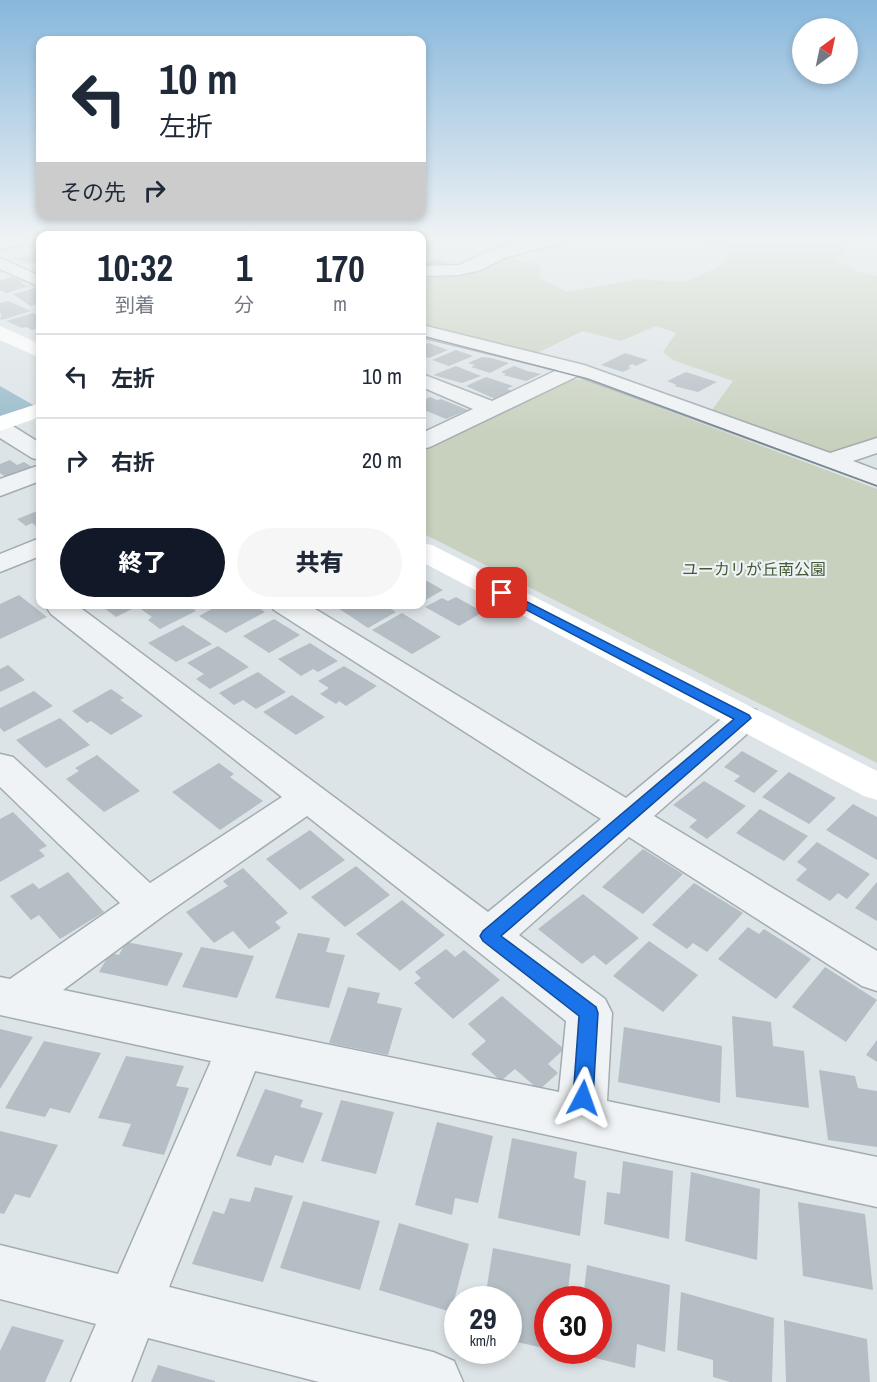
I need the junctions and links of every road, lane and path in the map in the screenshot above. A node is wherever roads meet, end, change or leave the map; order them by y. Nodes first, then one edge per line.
1 (0, 332) edge
2 (426, 332) edge
3 (36, 350) edge
4 (577, 369) junction
5 (426, 382) edge
6 (492, 409) junction
7 (36, 411) edge
8 (0, 424) edge
9 (0, 428) edge
10 (426, 440) edge
11 (877, 445) edge
12 (36, 450) edge
13 (829, 461) junction
14 (36, 474) edge
15 (877, 478) edge
16 (0, 488) edge
17 (36, 548) edge
18 (426, 553) edge
19 (0, 564) edge
20 (63, 609) edge
21 (293, 609) edge
22 (744, 718) junction
23 (0, 766) edge
24 (877, 787) edge
25 (307, 798) junction
26 (628, 818) junction
27 (148, 905) junction
28 (489, 936) junction
29 (877, 973) edge
30 (8, 998) edge
31 (240, 1048) junction
32 (581, 1119) junction
33 (877, 1182) edge
34 (0, 1272) edge
35 (133, 1306) junction
36 (101, 1382) edge
37 (433, 1382) edge

1 - 3 street
2 - 4 street
4 - 6 street
4 - 13 street
5 - 6 street
6 - 10 street
7 - 8 street
9 - 12 street
11 - 13 street
13 - 15 street
14 - 16 street
17 - 19 street
18 - 22 street
20 - 25 street
21 - 26 street
22 - 24 street
22 - 26 street
23 - 27 street
25 - 27 street
25 - 28 street
26 - 28 street
26 - 29 street
27 - 30 street
28 - 32 street
30 - 31 street
31 - 32 street
31 - 35 street
32 - 33 street
34 - 35 street
35 - 36 street
35 - 37 street

